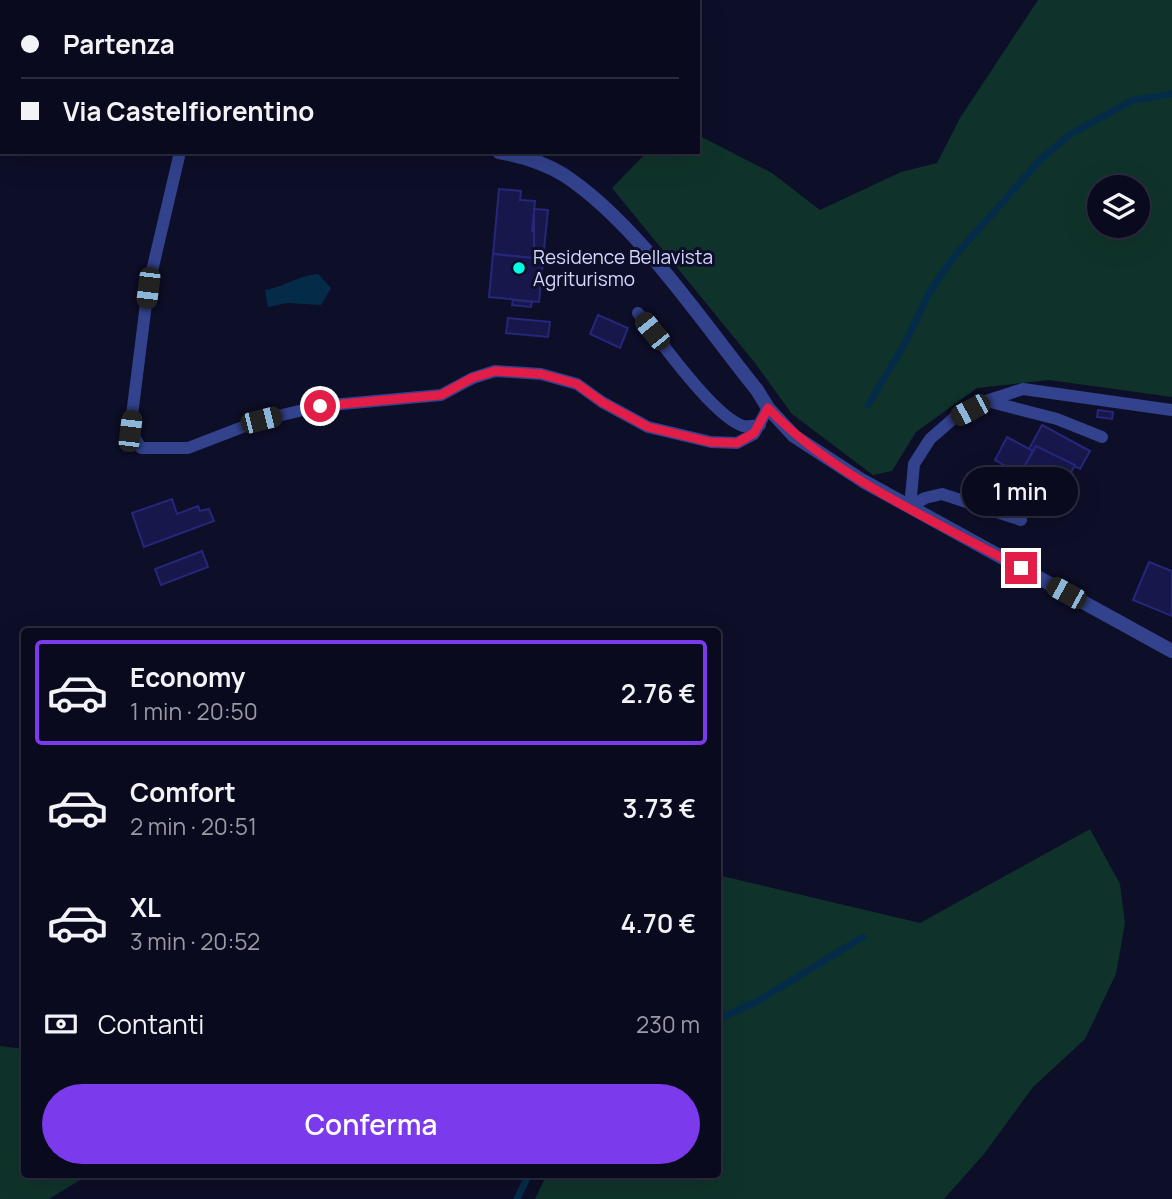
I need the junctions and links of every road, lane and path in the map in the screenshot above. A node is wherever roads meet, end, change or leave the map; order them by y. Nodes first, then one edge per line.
1 (180, 154) edge
2 (507, 154) edge
3 (638, 313) dead end
4 (986, 401) junction
5 (768, 408) junction
6 (1172, 410) edge
7 (760, 425) junction
8 (1102, 438) dead end
9 (910, 507) junction
10 (1021, 520) dead end
11 (1172, 651) edge

1 - 7 lane
2 - 5 street
3 - 7 lane
4 - 6 lane
4 - 8 lane
4 - 9 lane
5 - 7 lane
5 - 9 street
9 - 10 lane
9 - 11 street

